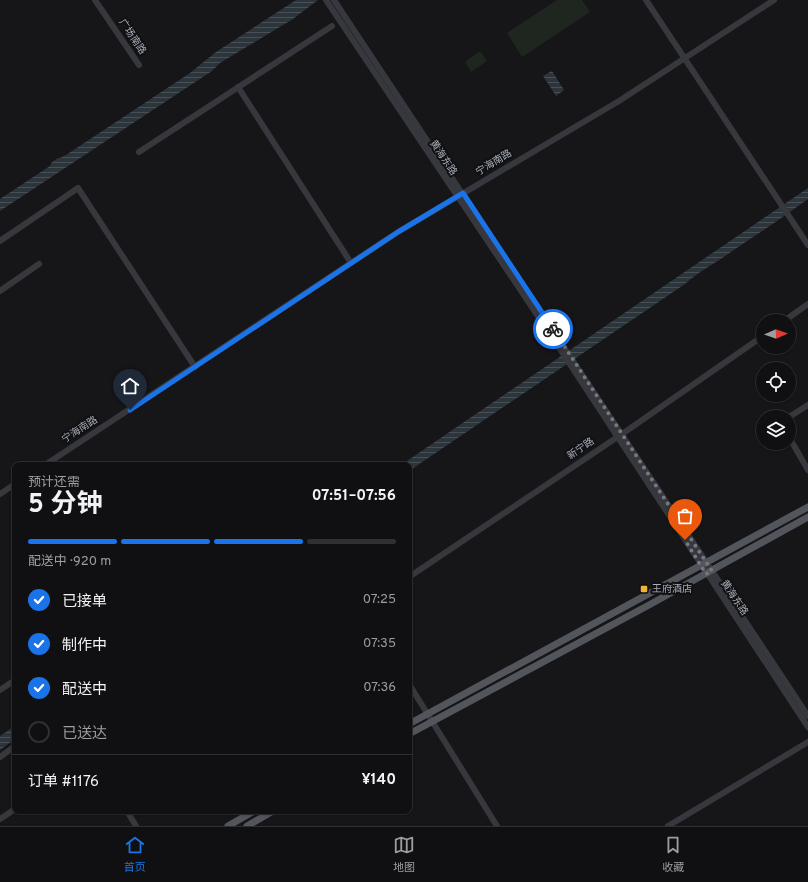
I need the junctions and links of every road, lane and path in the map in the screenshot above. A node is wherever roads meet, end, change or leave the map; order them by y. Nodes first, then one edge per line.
1 (95, 0) edge
2 (326, 0) edge
3 (334, 0) edge
4 (646, 0) edge
5 (774, 0) edge
6 (332, 26) dead end
7 (685, 58) junction
8 (139, 65) dead end
9 (238, 87) junction
10 (139, 152) dead end
11 (460, 195) junction
12 (0, 240) edge
13 (808, 245) edge
14 (39, 264) dead end
15 (351, 264) junction
16 (0, 291) edge
17 (808, 304) edge
18 (794, 314) edge
19 (756, 341) edge
20 (195, 367) junction
21 (808, 405) edge
22 (796, 413) edge
23 (620, 435) junction
24 (796, 449) edge
25 (50, 462) edge
26 (808, 470) edge
27 (0, 485) edge
28 (12, 486) edge
29 (1, 493) edge
30 (808, 507) edge
31 (808, 517) edge
32 (704, 564) junction
33 (709, 572) junction
34 (412, 575) edge
35 (12, 682) edge
36 (412, 689) edge
37 (0, 690) edge
38 (428, 714) junction
39 (808, 716) edge
40 (432, 721) junction
41 (412, 722) edge
42 (808, 727) edge
43 (412, 732) edge
44 (808, 742) edge
45 (12, 748) edge
46 (0, 757) edge
47 (12, 811) edge
48 (130, 814) edge
49 (249, 814) edge
50 (268, 814) edge
51 (0, 819) edge
52 (136, 826) edge
53 (228, 826) edge
54 (247, 826) edge
55 (497, 826) edge
56 (668, 826) edge

1 - 8 street, 广场南路
2 - 11 street, 黄海东路
3 - 11 street, 黄海东路
4 - 7 street
5 - 7 street, 宁海南路
6 - 9 street
7 - 11 street, 宁海南路
7 - 13 street
9 - 10 street
9 - 15 street
11 - 15 street, 宁海南路
11 - 23 street, 黄海东路
12 - 20 street
14 - 16 street
15 - 20 street, 宁海南路
17 - 18 street
19 - 23 street, 新宁路
20 - 25 street, 宁海南路
21 - 22 street
23 - 32 street, 黄海东路
23 - 34 street, 新宁路
24 - 26 street
27 - 29 street
28 - 29 street
30 - 32 main road
31 - 33 main road
32 - 33 street, 黄海东路
32 - 38 main road
33 - 39 street, 黄海东路
33 - 40 main road
33 - 42 street, 黄海东路
35 - 37 street
36 - 38 street
38 - 40 street
38 - 41 main road
40 - 43 main road
40 - 55 street
44 - 56 street
45 - 46 street
47 - 51 street
48 - 52 street
49 - 53 main road
50 - 54 main road

